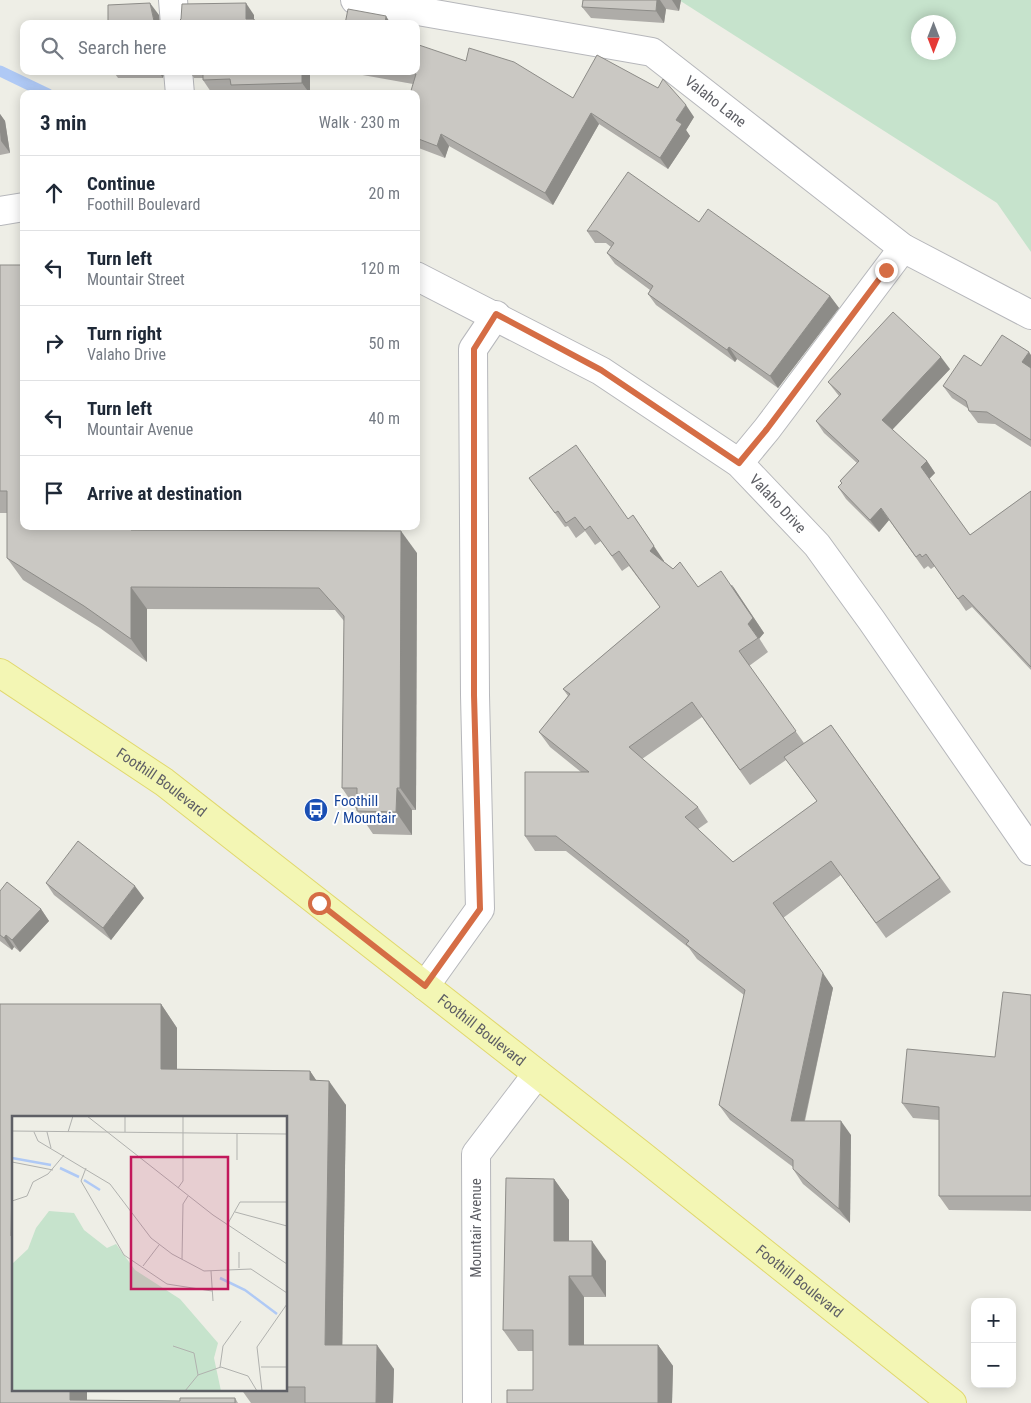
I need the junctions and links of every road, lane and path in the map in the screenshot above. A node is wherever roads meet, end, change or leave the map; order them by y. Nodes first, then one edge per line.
1 (173, 0) edge
2 (355, 0) edge
3 (174, 20) edge
4 (178, 75) edge
5 (180, 90) edge
6 (20, 208) edge
7 (0, 211) edge
8 (902, 248) junction
9 (420, 278) edge
10 (496, 314) junction
11 (1031, 315) edge
12 (739, 463) junction
13 (2, 680) edge
14 (1031, 851) edge
15 (425, 986) junction
16 (537, 1074) junction
17 (477, 1403) edge
18 (952, 1403) edge

1 - 3 street
2 - 8 street, Valaho Lane
4 - 5 street
6 - 7 street
8 - 11 street, Valaho Lane
8 - 12 street
9 - 10 street, Valaho Drive
10 - 12 street, Valaho Drive
10 - 15 street
12 - 14 street, Valaho Drive
13 - 15 main road, Foothill Boulevard
15 - 16 main road, Foothill Boulevard
16 - 17 street, Mountair Avenue
16 - 18 main road, Foothill Boulevard

